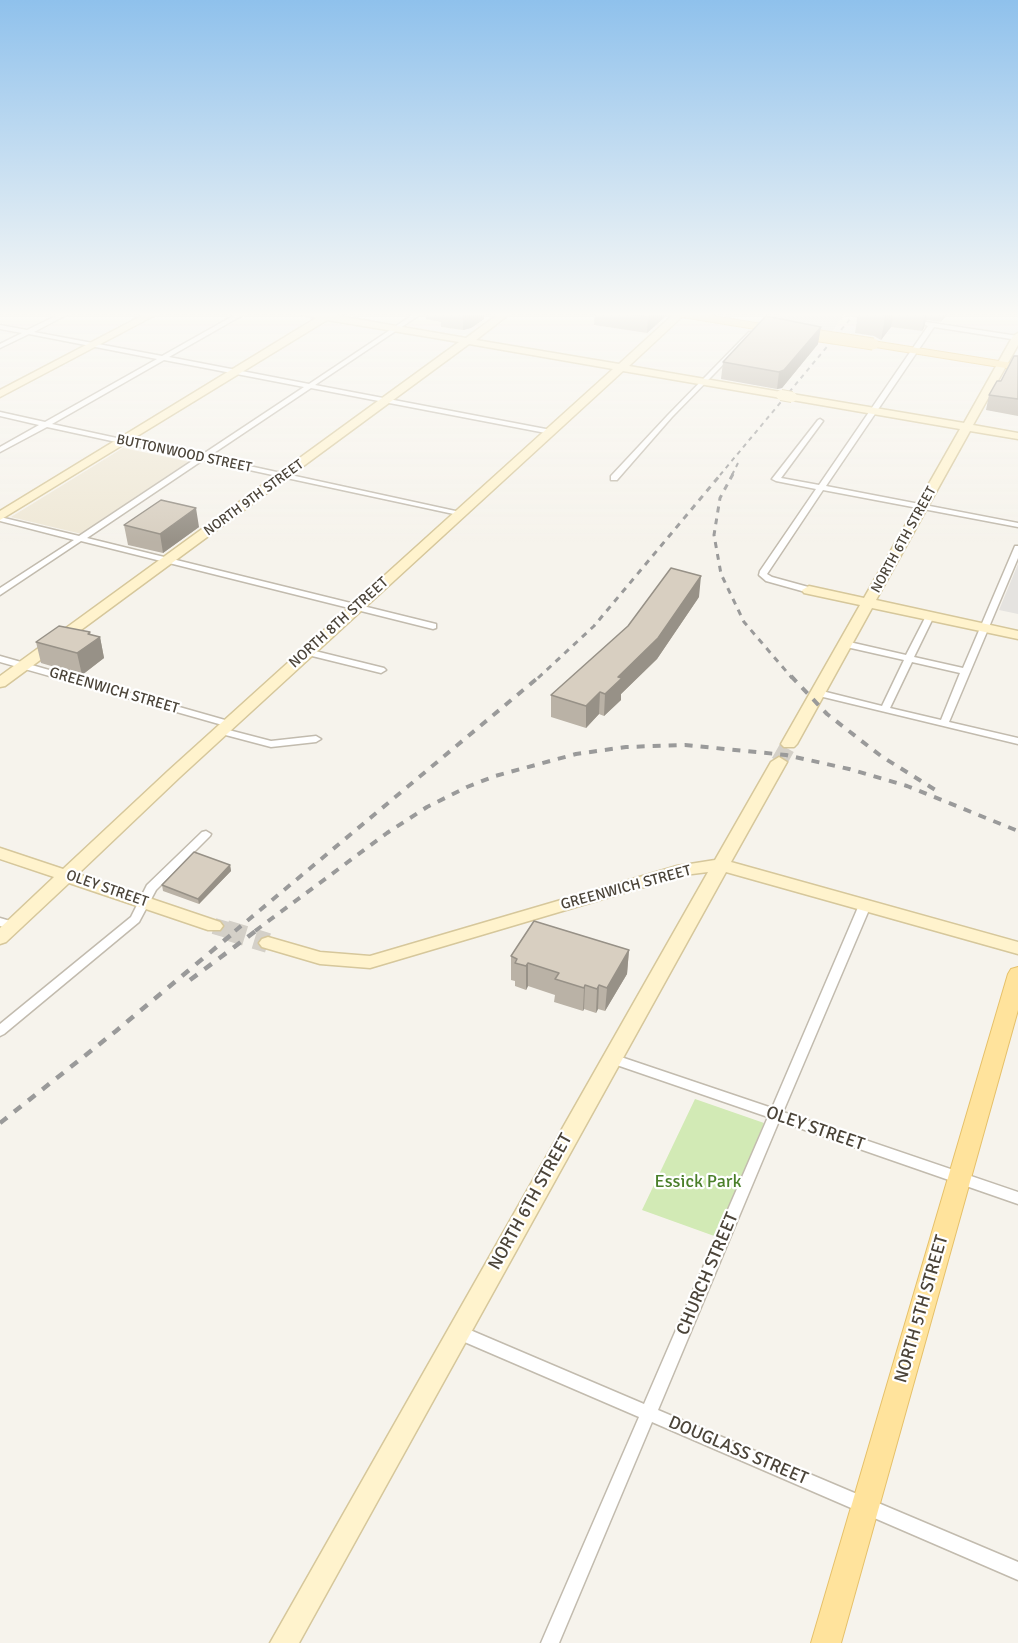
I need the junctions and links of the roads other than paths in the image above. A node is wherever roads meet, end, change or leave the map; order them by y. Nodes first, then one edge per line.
1 (109, 389) edge
2 (208, 389) edge
3 (305, 389) edge
4 (329, 389) edge
5 (403, 389) edge
6 (598, 389) edge
7 (696, 389) edge
8 (746, 389) edge
9 (889, 389) edge
10 (988, 389) edge
11 (387, 400) junction
12 (874, 411) junction
13 (0, 414) edge
14 (820, 421) dead end
15 (46, 424) junction
16 (967, 427) junction
17 (551, 432) junction
18 (1018, 436) edge
19 (123, 441) junction
20 (0, 450) edge
21 (203, 458) junction
22 (284, 476) junction
23 (614, 478) dead end
24 (822, 488) junction
25 (922, 507) junction
26 (460, 514) junction
27 (0, 518) edge
28 (1018, 525) edge
29 (82, 539) junction
30 (1018, 548) edge
31 (168, 560) junction
32 (808, 590) joint
33 (0, 592) edge
34 (869, 603) junction
35 (357, 607) junction
36 (930, 616) junction
37 (433, 626) dead end
38 (984, 627) junction
39 (1018, 635) edge
40 (845, 644) junction
41 (307, 652) junction
42 (0, 659) edge
43 (909, 659) junction
44 (23, 666) junction
45 (381, 670) dead end
46 (966, 672) junction
47 (0, 682) edge
48 (818, 693) junction
49 (885, 709) junction
50 (944, 723) junction
51 (225, 728) junction
52 (316, 739) dead end
53 (1018, 741) edge
54 (789, 744) tunnel mouth
55 (779, 762) tunnel mouth
56 (206, 834) dead end
57 (0, 852) edge
58 (722, 865) junction
59 (67, 875) junction
60 (144, 902) junction
61 (865, 905) junction
62 (214, 926) tunnel mouth
63 (4, 929) edge
64 (268, 943) tunnel mouth
65 (1018, 948) edge
66 (1018, 974) edge
67 (0, 1031) edge
68 (612, 1059) junction
69 (776, 1116) junction
70 (960, 1179) junction
71 (1018, 1198) edge
72 (458, 1332) junction
73 (648, 1413) junction
74 (865, 1506) junction
75 (1018, 1571) edge
76 (284, 1643) edge
77 (550, 1643) edge
78 (826, 1643) edge

1 - 15 street
2 - 19 street
3 - 21 street
4 - 11 street
5 - 11 street, NORTH 9TH STREET
6 - 17 street, NORTH 8TH STREET
7 - 23 street
8 - 12 street
9 - 12 street
10 - 16 street, NORTH 6TH STREET
11 - 17 street
11 - 22 street, NORTH 9TH STREET
12 - 16 street
12 - 24 street
13 - 15 street, BUTTONWOOD STREET
14 - 24 street
15 - 19 street, BUTTONWOOD STREET
15 - 20 street
16 - 18 street
16 - 25 street, NORTH 6TH STREET
17 - 26 street, NORTH 8TH STREET
19 - 21 street, BUTTONWOOD STREET
19 - 27 street
21 - 22 street, BUTTONWOOD STREET
21 - 29 street
22 - 26 street, BUTTONWOOD STREET
22 - 31 street, NORTH 9TH STREET
24 - 25 street
24 - 32 street
25 - 28 street
25 - 34 street, NORTH 6TH STREET
26 - 35 street, NORTH 8TH STREET
27 - 29 street
29 - 31 street
29 - 33 street
30 - 38 street
31 - 35 street
31 - 44 street, NORTH 9TH STREET
32 - 34 street
34 - 36 street
34 - 40 street, NORTH 6TH STREET
35 - 37 street
35 - 41 street, NORTH 8TH STREET
36 - 38 street
36 - 43 street
38 - 39 street
38 - 46 street
40 - 43 street
40 - 48 street, NORTH 6TH STREET
41 - 45 street
41 - 51 street, NORTH 8TH STREET
42 - 44 street, GREENWICH STREET
43 - 46 street
43 - 49 street
44 - 47 street, NORTH 9TH STREET
44 - 51 street, GREENWICH STREET
46 - 50 street
48 - 49 street
48 - 54 street, NORTH 6TH STREET
49 - 50 street
50 - 53 street
51 - 52 street, GREENWICH STREET
51 - 59 street, NORTH 8TH STREET
55 - 58 street, NORTH 6TH STREET
56 - 60 street
57 - 59 street, OLEY STREET
58 - 61 street, GREENWICH STREET
58 - 64 street, GREENWICH STREET
58 - 68 street, NORTH 6TH STREET
59 - 60 street, OLEY STREET
59 - 63 street, NORTH 8TH STREET
60 - 62 street, OLEY STREET
60 - 67 street
61 - 65 street, GREENWICH STREET
61 - 69 street, CHURCH STREET
66 - 70 main road, NORTH 5TH STREET
68 - 69 street, OLEY STREET
68 - 72 street, NORTH 6TH STREET
69 - 70 street, OLEY STREET
69 - 73 street, CHURCH STREET
70 - 71 street, OLEY STREET
70 - 74 main road, NORTH 5TH STREET
72 - 73 street, DOUGLASS STREET
72 - 76 street, NORTH 6TH STREET
73 - 74 street, DOUGLASS STREET
73 - 77 street, CHURCH STREET
74 - 75 street, DOUGLASS STREET
74 - 78 main road, NORTH 5TH STREET

